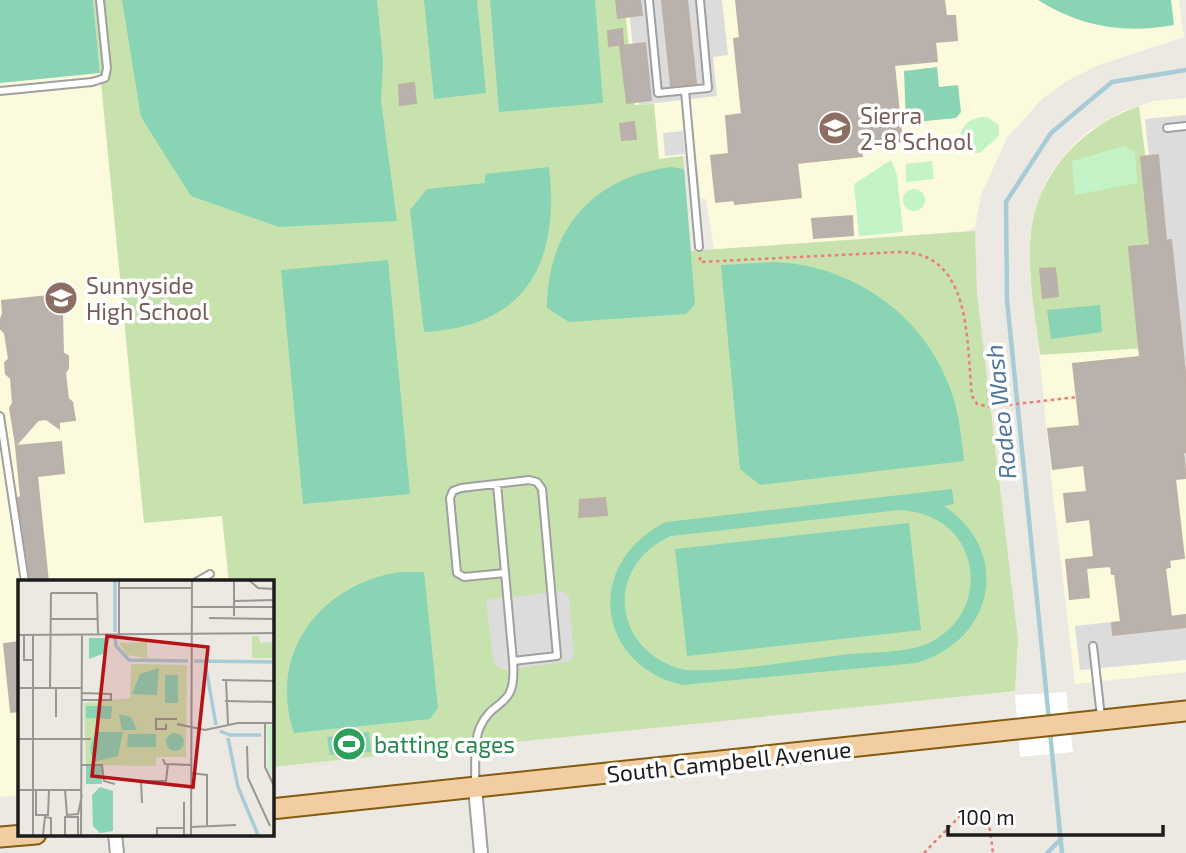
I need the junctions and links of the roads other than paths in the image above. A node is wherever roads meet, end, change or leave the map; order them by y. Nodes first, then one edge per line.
1 (100, 0) edge
2 (649, 0) edge
3 (700, 0) edge
4 (685, 90) junction
5 (0, 91) edge
6 (1186, 126) edge
7 (1167, 128) dead end
8 (699, 247) road end
9 (0, 416) edge
10 (497, 484) junction
11 (505, 573) junction
12 (210, 574) dead end
13 (25, 580) edge
14 (200, 580) edge
15 (1093, 646) dead end
16 (513, 661) junction
17 (1186, 711) edge
18 (1102, 720) junction
19 (475, 788) junction
20 (273, 809) edge
21 (18, 836) edge
22 (0, 837) edge
23 (481, 853) edge

1 - 5 lane
2 - 4 lane
3 - 4 lane
4 - 8 lane
6 - 7 lane
9 - 13 lane
10 - 11 lane
10 - 11 lane
10 - 16 lane
11 - 16 lane
12 - 14 lane
15 - 18 lane
16 - 19 lane
17 - 18 main road, South Campbell Avenue
18 - 19 main road, South Campbell Avenue
19 - 20 main road, South Campbell Avenue
19 - 23 street
21 - 22 main road

